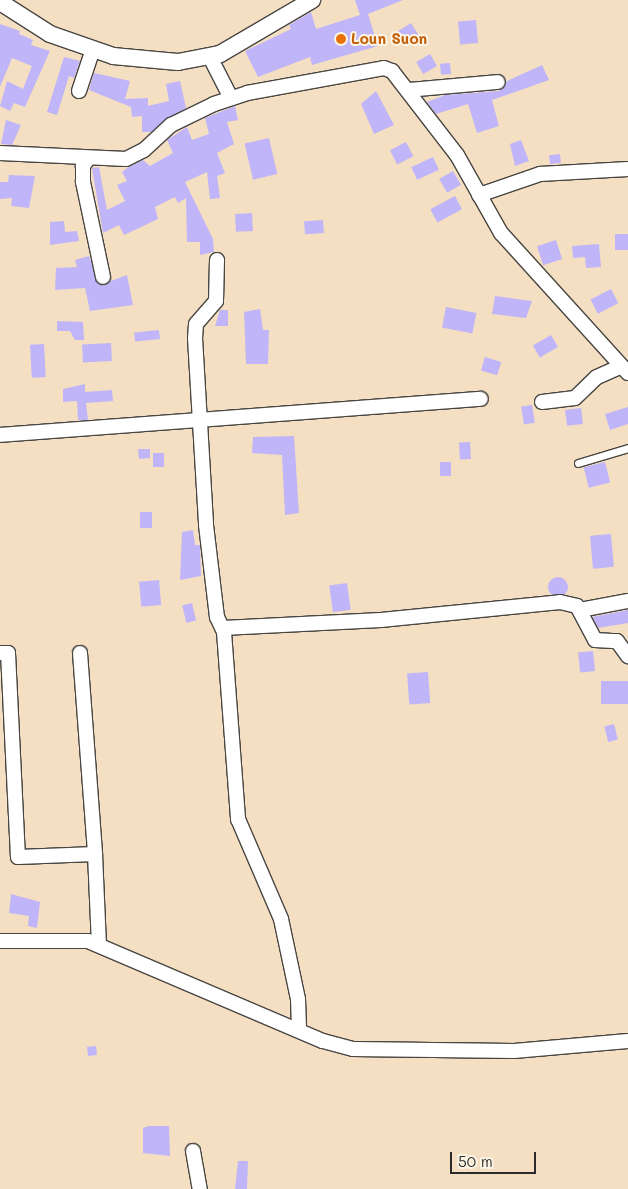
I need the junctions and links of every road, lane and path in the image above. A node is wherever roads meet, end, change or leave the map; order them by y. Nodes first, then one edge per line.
1 (312, 0) edge
2 (0, 2) edge
3 (92, 49) junction
4 (210, 57) junction
5 (498, 82) dead end
6 (408, 90) junction
7 (79, 91) dead end
8 (231, 98) junction
9 (0, 153) edge
10 (88, 159) junction
11 (628, 169) edge
12 (479, 194) junction
13 (217, 260) dead end
14 (104, 277) dead end
15 (625, 370) edge
16 (481, 399) dead end
17 (542, 402) dead end
18 (199, 419) junction
19 (0, 435) edge
20 (628, 448) edge
21 (578, 463) dead end
22 (628, 601) edge
23 (580, 610) junction
24 (223, 628) junction
25 (0, 653) edge
26 (80, 653) dead end
27 (628, 656) edge
28 (95, 854) junction
29 (0, 941) edge
30 (99, 944) junction
31 (299, 1029) junction
32 (628, 1041) edge
33 (193, 1152) dead end
34 (200, 1189) edge

1 - 4 street
2 - 3 street
3 - 4 street
3 - 7 street
4 - 8 street
5 - 6 street
6 - 8 street
6 - 12 street
8 - 10 street
9 - 10 street
10 - 14 street
11 - 12 street
12 - 15 street
13 - 18 street
15 - 17 street
16 - 18 street
18 - 19 street
18 - 24 street
20 - 21 lane
22 - 23 street
23 - 24 street
23 - 27 street
24 - 31 street
25 - 28 street
26 - 28 street
28 - 30 street
29 - 30 street
30 - 31 street
31 - 32 street
33 - 34 street

